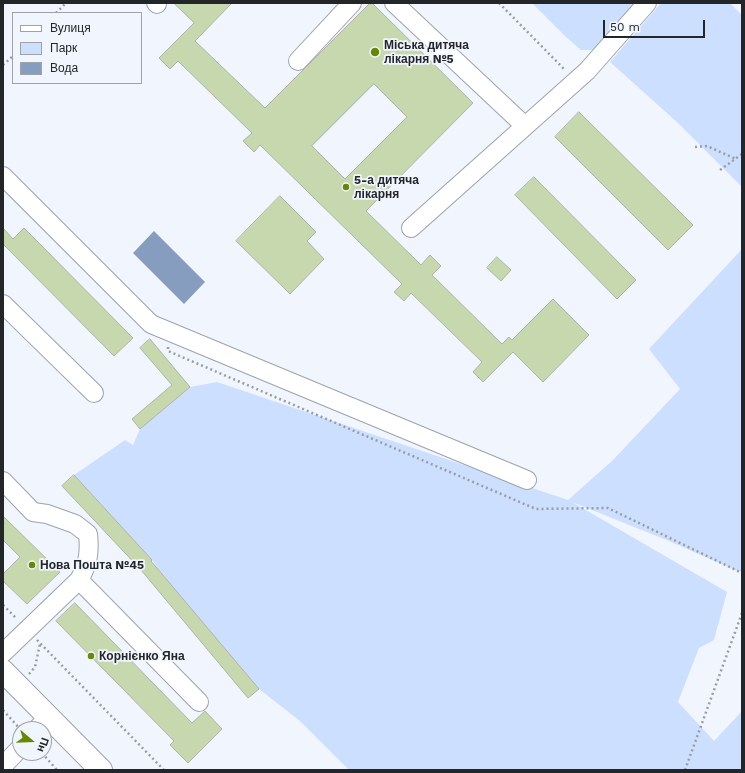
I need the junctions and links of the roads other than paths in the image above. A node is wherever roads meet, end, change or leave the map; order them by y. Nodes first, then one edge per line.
1 (352, 3) edge
2 (394, 3) edge
3 (647, 3) edge
4 (298, 61) dead end
5 (525, 126) junction
6 (3, 176) edge
7 (411, 228) dead end
8 (3, 304) edge
9 (94, 394) dead end
10 (527, 480) dead end
11 (3, 481) edge
12 (78, 580) junction
13 (3, 653) edge
14 (3, 671) edge
15 (199, 702) dead end
16 (41, 721) edge
17 (52, 730) edge
18 (12, 756) edge
19 (3, 766) edge
20 (101, 770) edge

1 - 4 lane
2 - 5 lane
3 - 5 lane
5 - 7 lane
6 - 10 lane
8 - 9 lane
11 - 12 lane
12 - 13 lane
12 - 15 lane
14 - 16 main road
17 - 20 main road
18 - 19 lane

